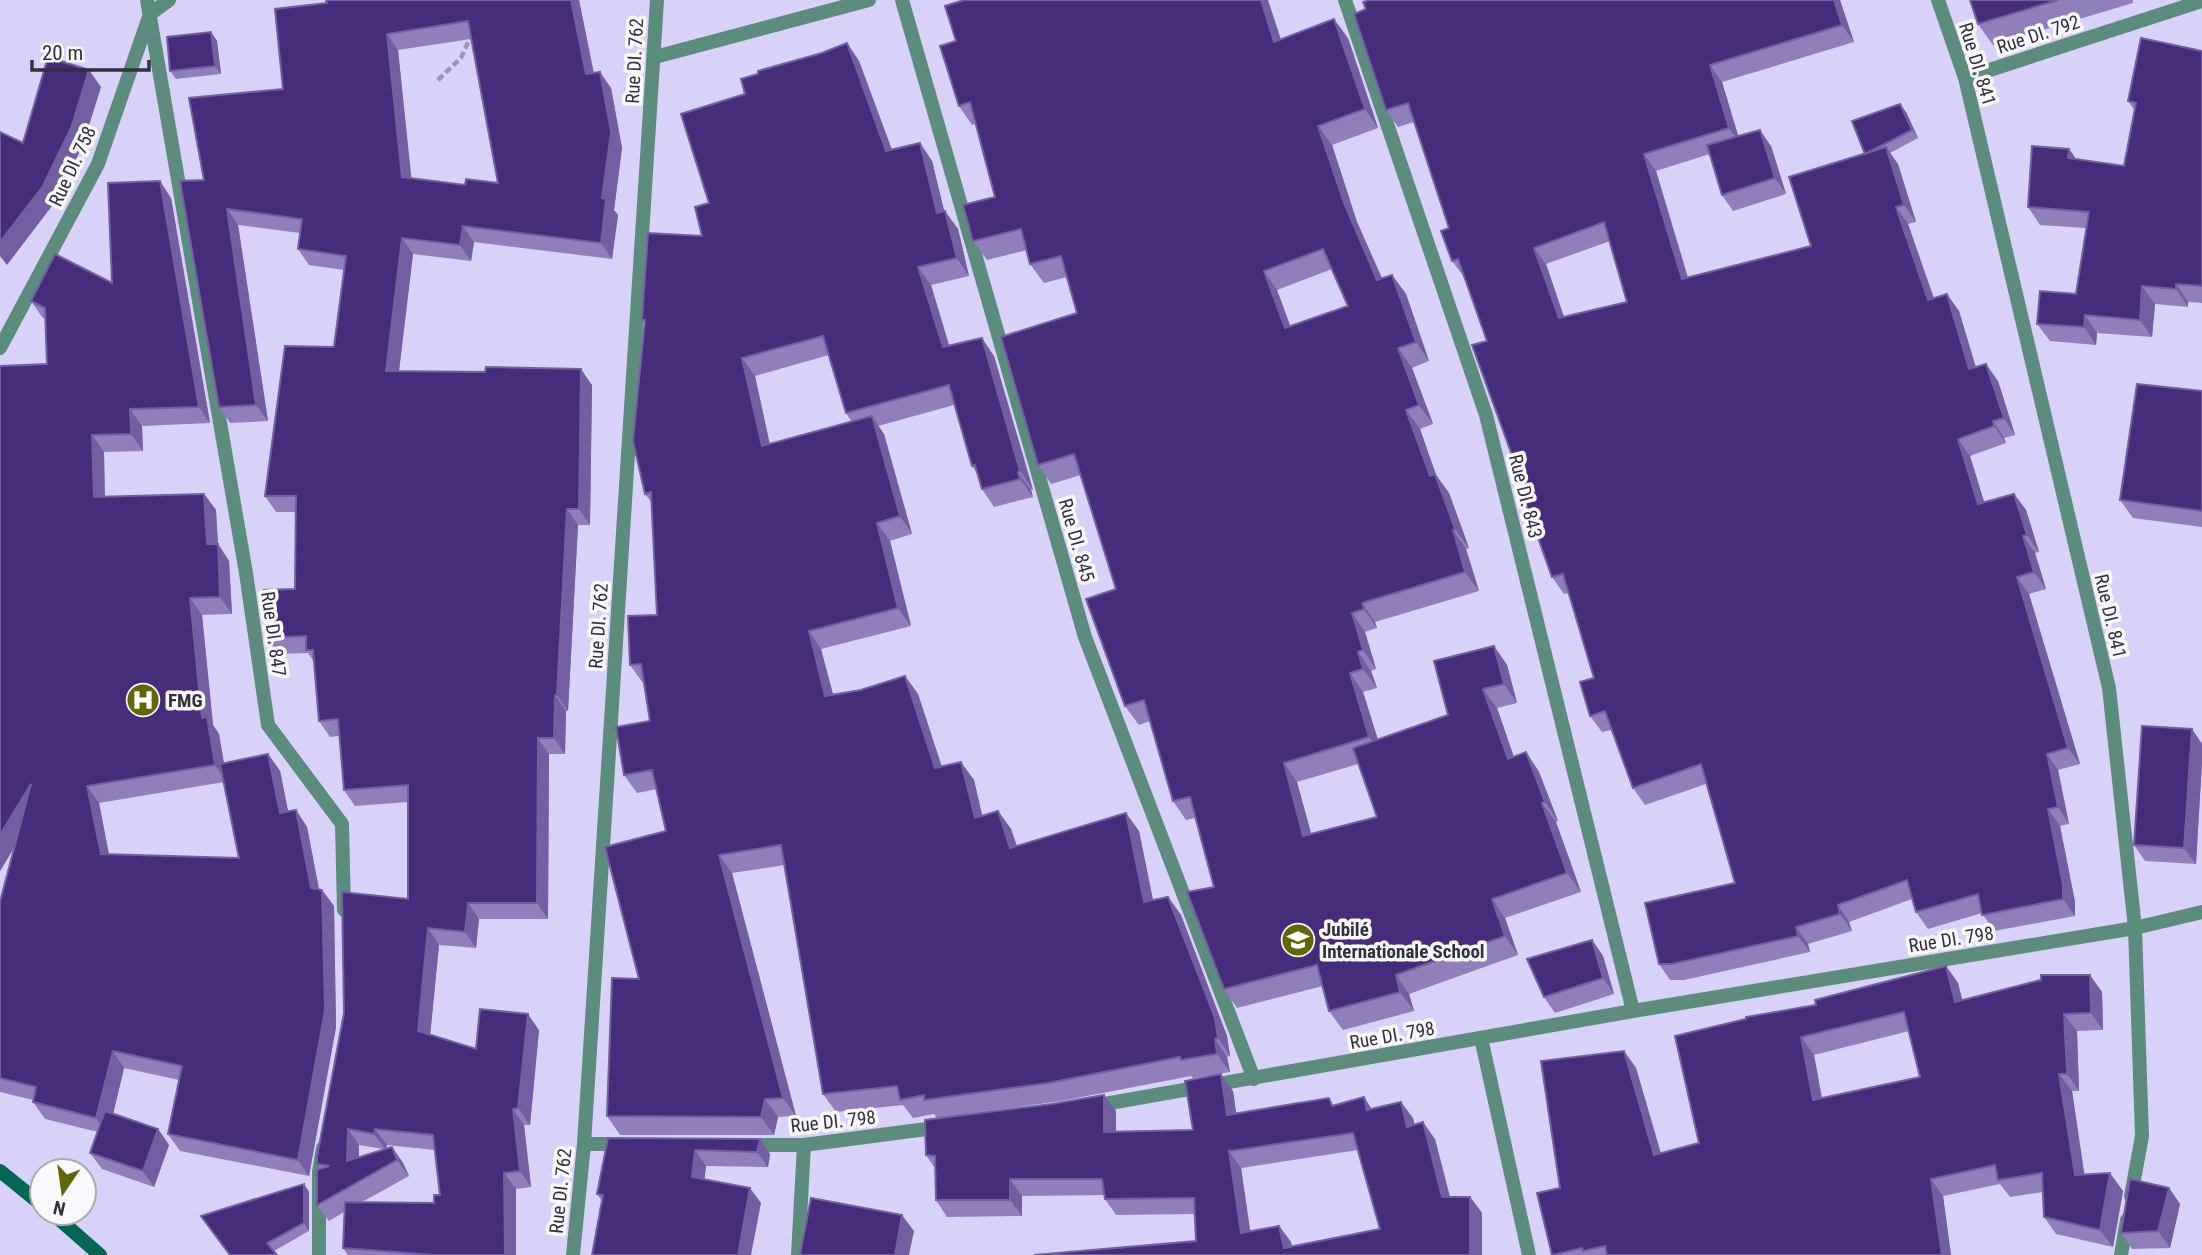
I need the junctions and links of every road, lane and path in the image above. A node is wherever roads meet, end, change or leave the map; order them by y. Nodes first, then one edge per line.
1 (169, 0) edge
2 (657, 0) edge
3 (869, 0) edge
4 (902, 0) edge
5 (1345, 0) edge
6 (1938, 0) edge
7 (2202, 1) edge
8 (148, 7) edge
9 (470, 25) edge
10 (655, 57) junction
11 (1965, 78) junction
12 (438, 80) dead end
13 (0, 348) edge
14 (2202, 912) edge
15 (344, 919) edge
16 (2135, 928) junction
17 (1633, 1011) junction
18 (1481, 1038) junction
19 (1254, 1079) junction
20 (1076, 1109) edge
21 (953, 1125) edge
22 (326, 1133) edge
23 (584, 1144) junction
24 (639, 1144) edge
25 (735, 1145) edge
26 (804, 1145) junction
27 (0, 1171) edge
28 (28, 1194) edge
29 (68, 1227) edge
30 (100, 1255) edge
31 (319, 1255) edge
32 (573, 1255) edge
33 (797, 1255) edge
34 (1529, 1255) edge
35 (2120, 1255) edge

1 - 8 street
2 - 10 street, Rue DI. 762
3 - 10 street
4 - 19 street, Rue DI. 845
5 - 17 street, Rue DI. 843
6 - 11 street, Rue DI. 841
7 - 11 street, Rue DI. 792
8 - 13 street, Rue DI. 758
8 - 15 street, Rue DI. 847
9 - 12 path
10 - 23 street, Rue DI. 762
11 - 16 street, Rue DI. 841
14 - 16 street, Rue DI. 798
16 - 17 street, Rue DI. 798
16 - 35 street, Rue DI. 841
17 - 18 street, Rue DI. 798
18 - 19 street, Rue DI. 798
18 - 34 street
19 - 20 street, Rue DI. 798
21 - 26 street, Rue DI. 798
22 - 31 street
23 - 24 street
23 - 32 street, Rue DI. 762
25 - 26 street, Rue DI. 798
26 - 33 street
27 - 28 main road
29 - 30 main road

